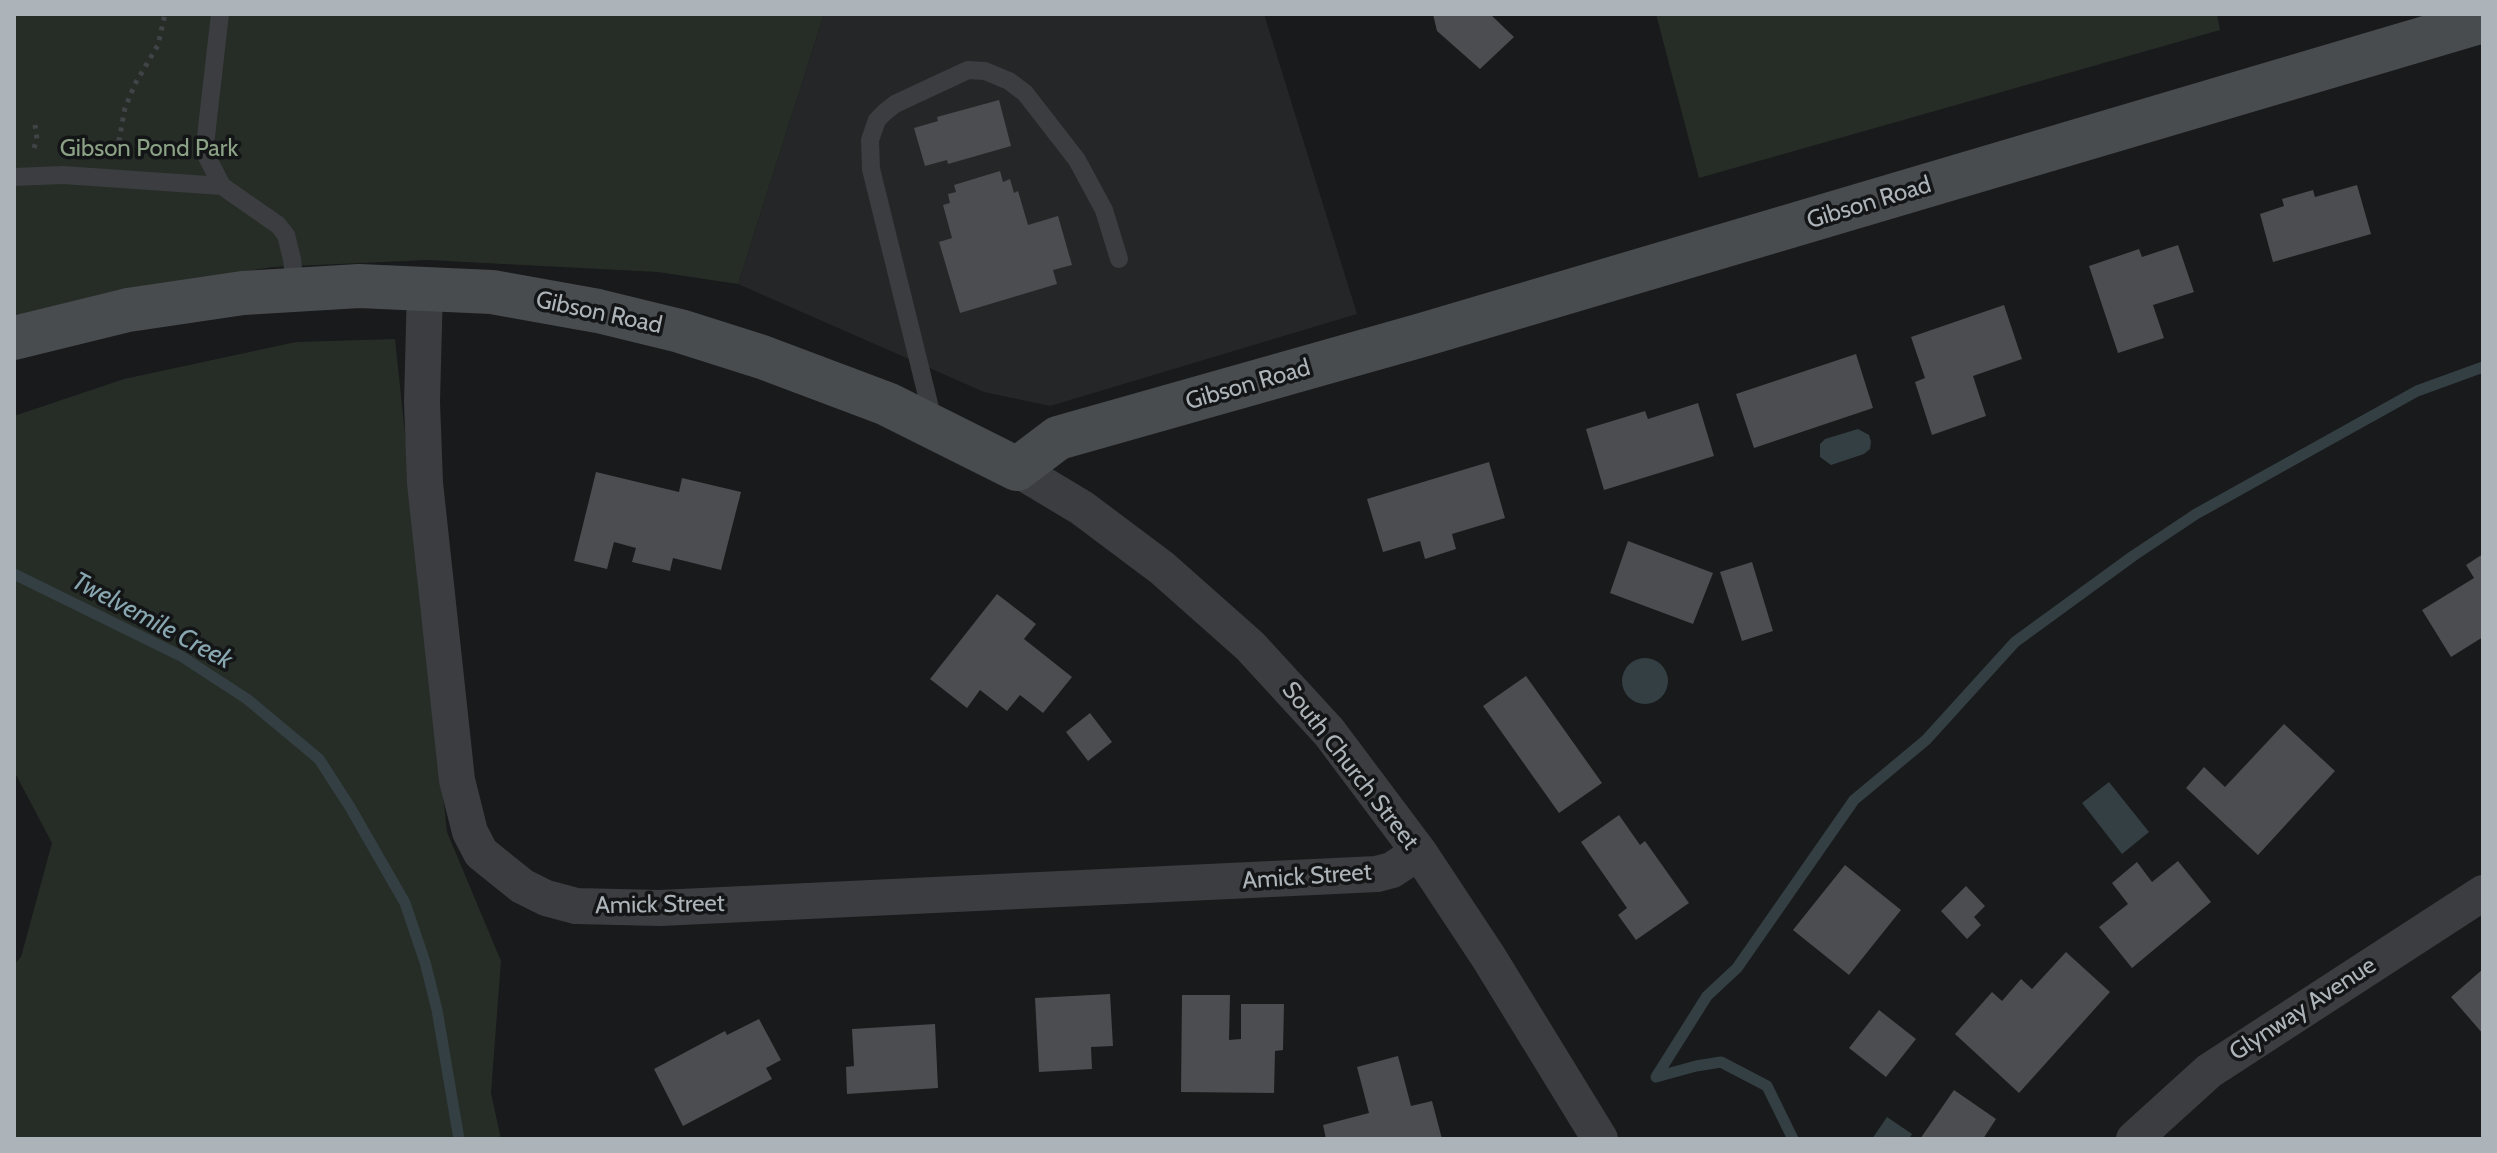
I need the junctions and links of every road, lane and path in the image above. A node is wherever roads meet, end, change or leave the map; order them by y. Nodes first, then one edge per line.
1 (165, 14) edge
2 (220, 14) edge
3 (2483, 21) edge
4 (115, 162) dead end
5 (14, 177) edge
6 (222, 186) junction
7 (1119, 259) dead end
8 (425, 288) junction
9 (295, 289) junction
10 (14, 338) edge
11 (934, 427) junction
12 (1017, 469) junction
13 (1419, 852) junction
14 (2483, 893) edge
15 (1600, 1139) edge
16 (2134, 1139) edge

1 - 4 path
2 - 6 lane
3 - 12 street, Gibson Road
5 - 6 lane
6 - 9 lane
7 - 11 lane
8 - 9 street, Gibson Road
8 - 11 street, Gibson Road
8 - 13 street, Amick Street
9 - 10 street, Gibson Road
11 - 12 street, Gibson Road
12 - 13 street, South Church Street
13 - 15 street, South Church Street
14 - 16 street, Glynway Avenue

